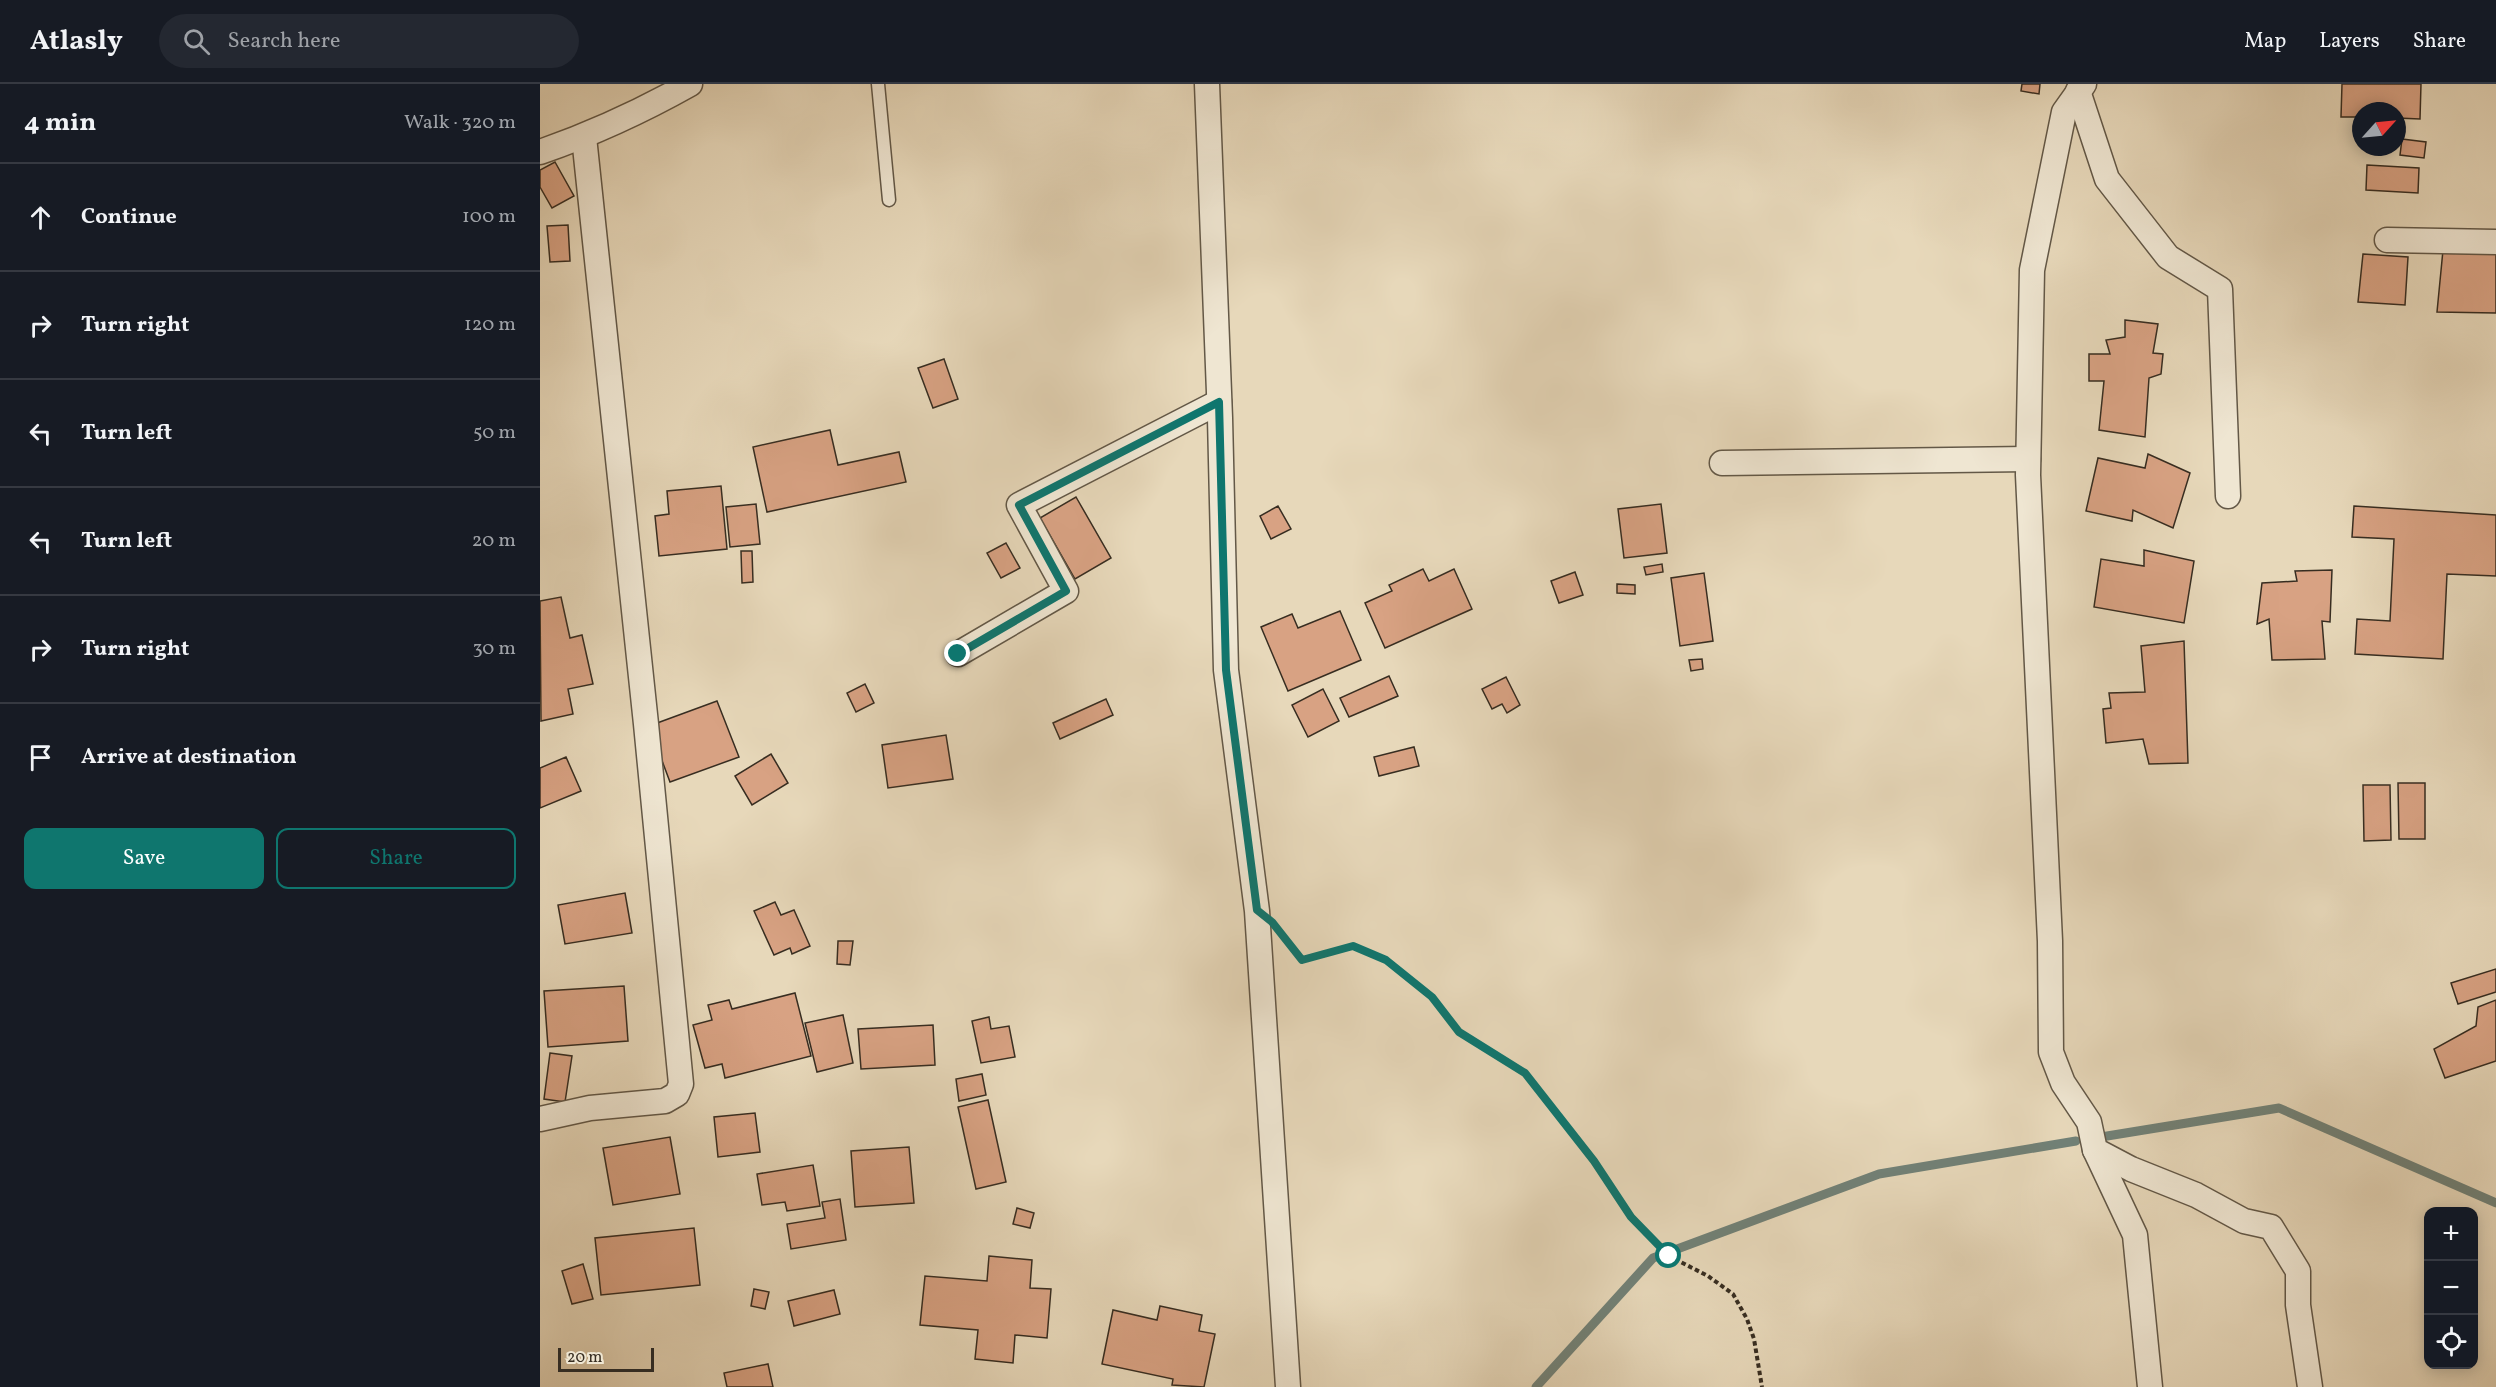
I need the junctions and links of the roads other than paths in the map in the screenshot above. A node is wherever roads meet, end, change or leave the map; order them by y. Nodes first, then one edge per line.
1 (690, 84) edge
2 (878, 84) edge
3 (1207, 84) edge
4 (2081, 88) edge
5 (584, 137) junction
6 (540, 152) edge
7 (889, 200) dead end
8 (2387, 240) dead end
9 (2496, 243) edge
10 (1219, 402) junction
11 (2028, 459) junction
12 (1722, 463) dead end
13 (2228, 496) dead end
14 (958, 654) dead end
15 (540, 1119) edge
16 (2095, 1150) junction
17 (2305, 1363) junction
18 (1288, 1387) edge
19 (2150, 1387) edge
20 (2310, 1387) edge
21 (2324, 1387) edge

1 - 5 street
2 - 7 lane
3 - 10 street
4 - 11 street
4 - 13 street
5 - 6 street
5 - 15 street
8 - 9 street
10 - 14 street
10 - 18 street
11 - 12 street
11 - 16 street
16 - 17 street
16 - 19 street
17 - 20 street
17 - 21 street

